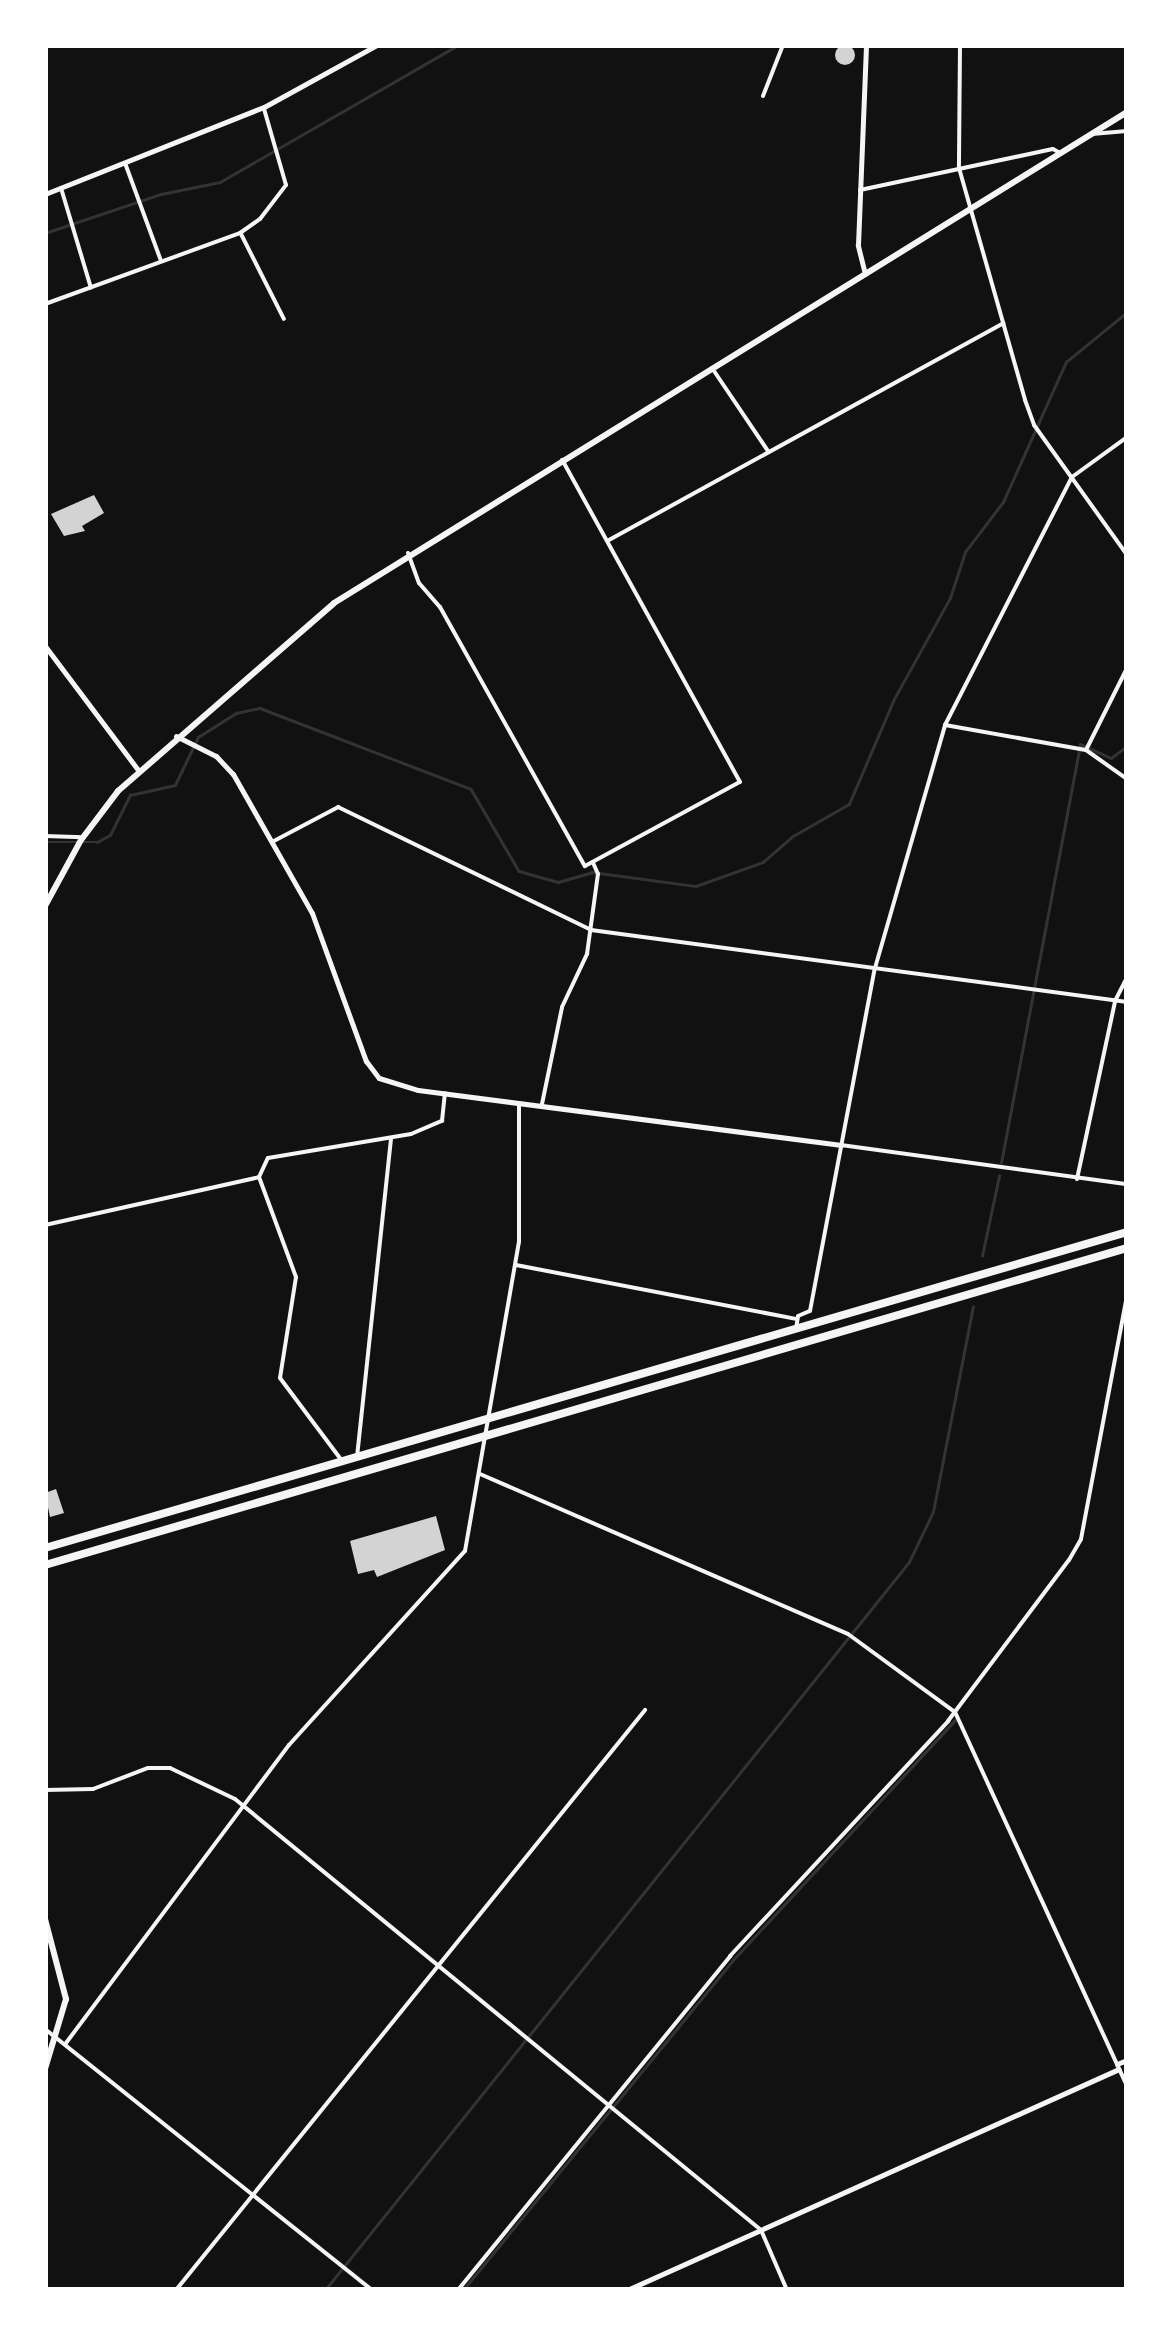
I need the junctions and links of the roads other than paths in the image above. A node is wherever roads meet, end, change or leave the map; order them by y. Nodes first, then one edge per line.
1 (377, 45) edge
2 (783, 45) edge
3 (866, 45) edge
4 (960, 45) edge
5 (763, 96) dead end
6 (264, 107) junction
7 (1127, 112) edge
8 (1127, 131) edge
9 (1092, 134) junction
10 (1060, 154) junction
11 (125, 163) junction
12 (958, 168) junction
13 (61, 188) junction
14 (860, 190) junction
15 (45, 194) edge
16 (969, 209) junction
17 (240, 233) junction
18 (161, 262) junction
19 (865, 274) junction
20 (90, 288) junction
21 (45, 304) edge
22 (284, 319) dead end
23 (1003, 323) junction
24 (712, 368) junction
25 (1127, 437) edge
26 (768, 452) junction
27 (562, 460) junction
28 (1072, 477) junction
29 (607, 541) junction
30 (408, 553) junction
31 (1127, 555) edge
32 (45, 646) edge
33 (1127, 668) edge
34 (945, 725) junction
35 (176, 736) junction
36 (1086, 750) junction
37 (138, 770) junction
38 (1127, 778) edge
39 (45, 836) edge
40 (82, 838) junction
41 (272, 842) junction
42 (593, 863) junction
43 (45, 906) edge
44 (591, 930) junction
45 (875, 968) junction
46 (1127, 977) edge
47 (1115, 1001) junction
48 (1127, 1002) edge
49 (445, 1092) junction
50 (519, 1102) junction
51 (542, 1104) junction
52 (391, 1139) junction
53 (841, 1146) junction
54 (259, 1177) junction
55 (1077, 1179) junction
56 (1127, 1184) edge
57 (45, 1225) edge
58 (1127, 1232) edge
59 (1127, 1248) edge
60 (515, 1265) junction
61 (1127, 1296) edge
62 (796, 1319) junction
63 (796, 1330) junction
64 (490, 1418) junction
65 (482, 1437) junction
66 (357, 1457) junction
67 (342, 1461) junction
68 (480, 1474) junction
69 (45, 1548) edge
70 (45, 1565) edge
71 (646, 1710) dead end
72 (954, 1712) junction
73 (45, 1790) edge
74 (242, 1807) junction
75 (45, 1919) edge
76 (436, 1965) junction
77 (45, 2029) edge
78 (62, 2041) junction
79 (1127, 2060) edge
80 (1118, 2067) junction
81 (45, 2069) edge
82 (1127, 2086) edge
83 (608, 2105) junction
84 (252, 2193) junction
85 (761, 2230) junction
86 (176, 2290) edge
87 (372, 2290) edge
88 (458, 2290) edge
89 (627, 2290) edge
90 (787, 2290) edge

1 - 6 street
2 - 5 street
3 - 14 street
4 - 12 street
6 - 11 street
6 - 17 street
7 - 9 main road
8 - 9 street
9 - 10 main road
10 - 12 street
10 - 16 main road
11 - 13 street
11 - 18 street
12 - 14 street
12 - 16 street
13 - 15 street
13 - 20 street
14 - 19 street
16 - 19 main road
16 - 23 street
17 - 18 street
17 - 22 street
18 - 20 street
19 - 24 main road
20 - 21 street
23 - 26 street
23 - 28 street
24 - 26 street
24 - 27 main road
25 - 28 street
26 - 29 street
27 - 29 street
27 - 30 main road
28 - 31 street
28 - 34 street
29 - 42 street
30 - 35 main road
30 - 42 street
32 - 37 street
33 - 36 street
34 - 36 street
34 - 45 street
35 - 37 main road
35 - 41 street
36 - 38 street
37 - 40 main road
39 - 40 street
40 - 43 main road
41 - 44 street
41 - 49 street
42 - 44 street
44 - 45 street
44 - 51 street
45 - 47 street
45 - 53 street
46 - 47 street
47 - 48 street
47 - 55 street
49 - 50 street
49 - 52 street
50 - 51 street
50 - 60 street
51 - 53 street
52 - 54 street
52 - 66 street
53 - 55 street
53 - 62 street
54 - 57 street
54 - 67 street
55 - 56 street
58 - 63 highway
59 - 65 highway
60 - 62 street
60 - 64 street
61 - 72 street
62 - 63 street
63 - 64 highway
64 - 65 street
64 - 66 highway
65 - 68 street
65 - 70 highway
66 - 67 highway
67 - 69 highway
68 - 72 street
68 - 74 street
71 - 76 street
72 - 80 street
72 - 83 street
73 - 74 street
74 - 76 street
74 - 78 street
75 - 78 main road
76 - 83 street
76 - 84 street
77 - 78 street
78 - 81 main road
78 - 84 street
79 - 80 street
80 - 82 street
80 - 85 street
83 - 85 street
83 - 88 street
84 - 86 street
84 - 87 street
85 - 89 street
85 - 90 street

